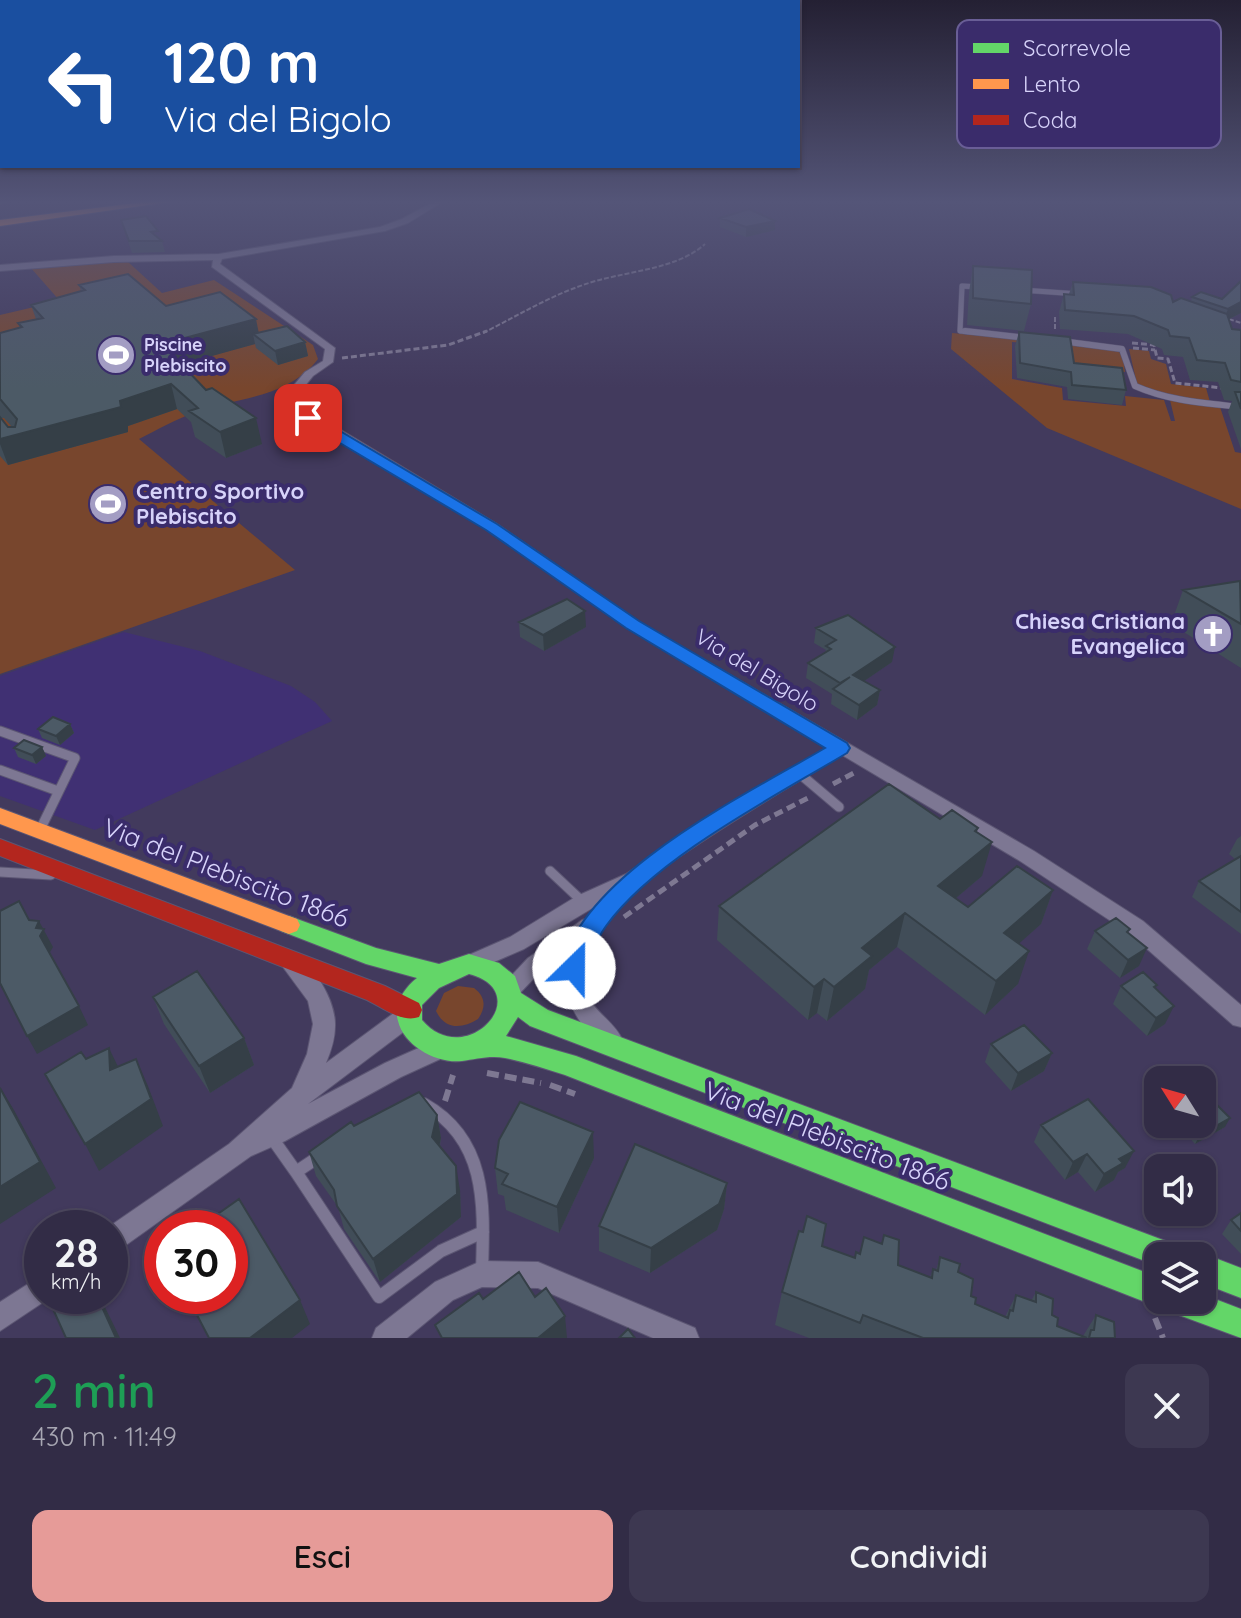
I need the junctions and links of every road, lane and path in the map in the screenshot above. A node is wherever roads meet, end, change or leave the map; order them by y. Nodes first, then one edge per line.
1 (58, 263) edge
2 (216, 263) edge
3 (667, 263) edge
4 (0, 268) edge
5 (990, 288) edge
6 (1018, 289) edge
7 (1090, 295) edge
8 (1055, 317) dead end
9 (1229, 319) edge
10 (1241, 323) edge
11 (1056, 338) joint
12 (1035, 339) edge
13 (1154, 345) dead end
14 (328, 362) junction
15 (1225, 388) dead end
16 (1241, 407) edge
17 (0, 731) edge
18 (840, 748) junction
19 (0, 770) edge
20 (800, 774) junction
21 (58, 791) junction
22 (808, 797) dead end
23 (839, 807) dead end
24 (0, 816) edge
25 (40, 831) junction
26 (0, 847) edge
27 (550, 871) dead end
28 (0, 872) edge
29 (73, 875) junction
30 (600, 914) junction
31 (284, 956) junction
32 (469, 964) junction
33 (435, 973) junction
34 (510, 994) junction
35 (410, 1012) junction
36 (1241, 1018) edge
37 (441, 1048) junction
38 (472, 1048) junction
39 (625, 1050) junction
40 (453, 1072) dead end
41 (301, 1095) junction
42 (407, 1107) edge
43 (443, 1111) junction
44 (268, 1132) junction
45 (332, 1147) edge
46 (296, 1172) junction
47 (128, 1228) edge
48 (483, 1232) junction
49 (1144, 1247) edge
50 (1216, 1273) edge
51 (481, 1274) junction
52 (1241, 1283) edge
53 (1144, 1287) edge
54 (24, 1301) edge
55 (1215, 1314) edge
56 (1153, 1316) dead end
57 (0, 1318) edge
58 (1241, 1324) edge
59 (386, 1338) edge
60 (685, 1338) edge
61 (1163, 1338) edge

1 - 4 street
2 - 14 street
3 - 14 path
5 - 12 lane
6 - 7 lane
8 - 11 path
9 - 10 path
11 - 16 lane
13 - 15 path
14 - 18 street, Via del Bigolo
17 - 21 lane
18 - 20 street
18 - 36 street, Via del Bigolo
19 - 21 lane
20 - 23 lane
20 - 30 street
21 - 25 lane
22 - 30 path
24 - 25 main road, Via del Plebiscito 1866
25 - 33 main road, Via del Plebiscito 1866
26 - 29 main road
27 - 30 lane
28 - 29 lane
29 - 31 main road
30 - 32 street
30 - 34 street
30 - 39 street
31 - 35 main road
31 - 41 street
32 - 33 main road
32 - 34 main road
33 - 35 main road
34 - 38 main road
34 - 39 main road, Via del Plebiscito 1866
35 - 37 main road
35 - 41 street
37 - 38 main road
37 - 44 street
38 - 53 main road, Via del Plebiscito 1866
39 - 49 main road, Via del Plebiscito 1866
40 - 43 path
41 - 44 street
42 - 43 lane
43 - 48 lane
44 - 46 lane
44 - 47 street
45 - 46 lane
46 - 48 lane
48 - 51 lane
50 - 52 main road
51 - 59 street
51 - 60 street
54 - 57 street
55 - 58 main road
56 - 61 path

